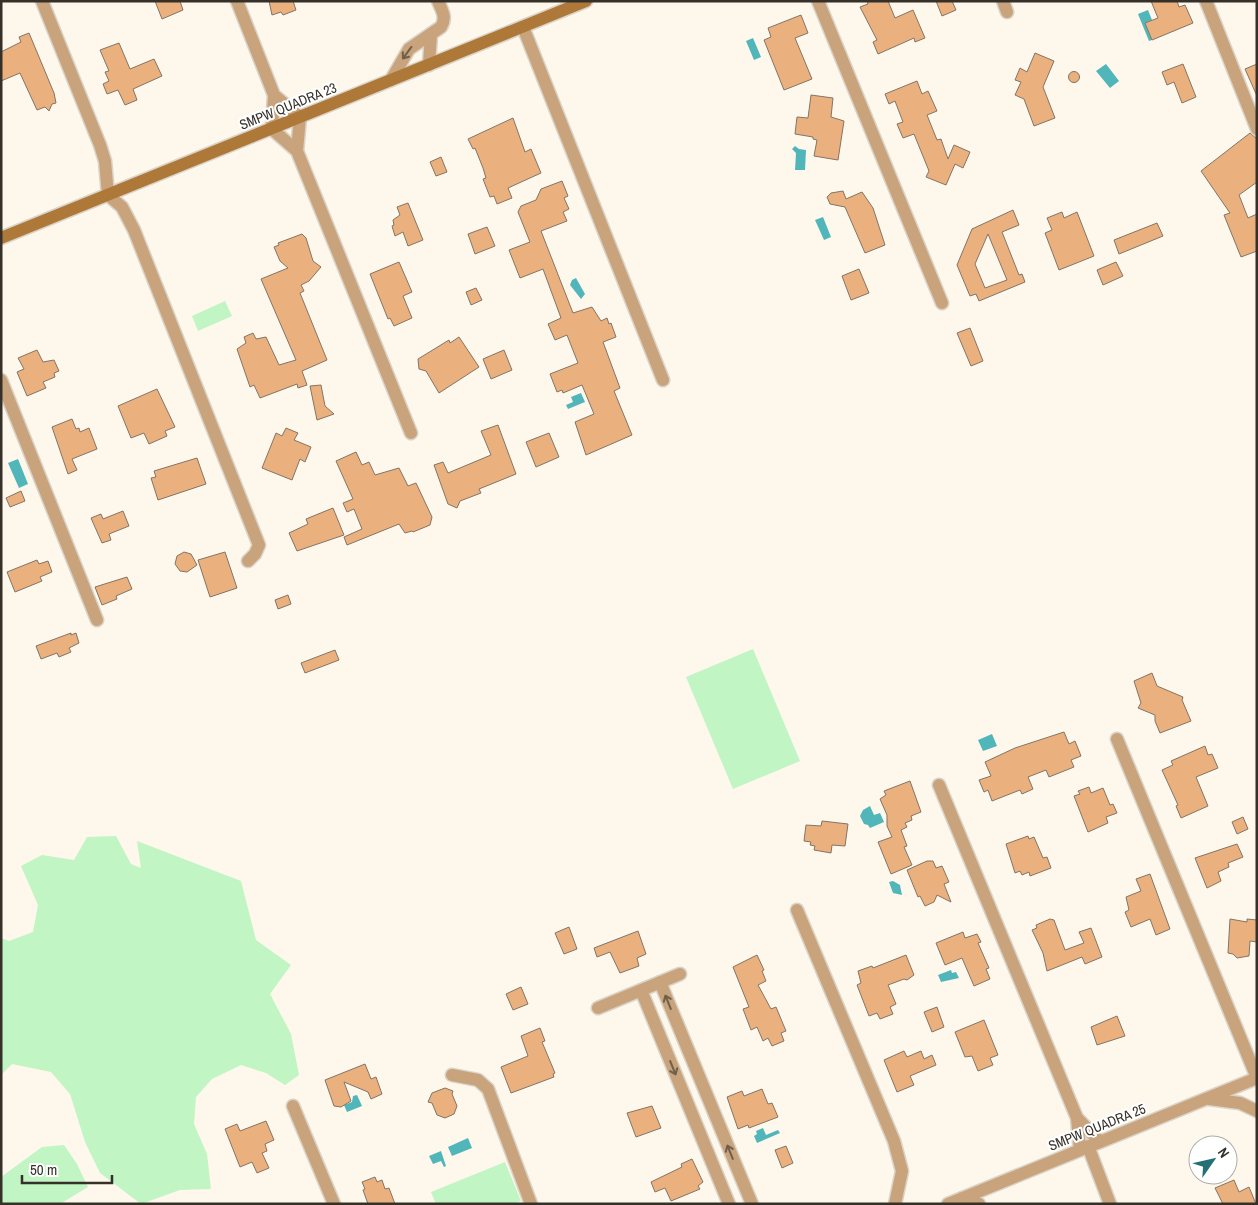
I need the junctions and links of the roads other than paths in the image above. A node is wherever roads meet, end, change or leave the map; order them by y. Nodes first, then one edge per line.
1 (42, 1) edge
2 (237, 1) edge
3 (438, 1) edge
4 (586, 1) edge
5 (818, 1) edge
6 (1206, 1) edge
7 (523, 27) junction
8 (431, 34) junction
9 (429, 65) junction
10 (391, 80) junction
11 (274, 95) junction
12 (300, 117) junction
13 (272, 129) junction
14 (1257, 129) edge
15 (297, 151) junction
16 (108, 195) junction
17 (1, 238) edge
18 (942, 303) dead end
19 (1, 380) edge
20 (663, 380) dead end
21 (411, 433) dead end
22 (248, 561) dead end
23 (97, 620) dead end
24 (1117, 739) dead end
25 (939, 785) dead end
26 (797, 910) dead end
27 (680, 974) dead end
28 (660, 982) junction
29 (641, 990) junction
30 (598, 1008) dead end
31 (452, 1075) dead end
32 (1257, 1078) edge
33 (708, 1097) junction
34 (1206, 1098) junction
35 (688, 1105) junction
36 (293, 1106) dead end
37 (1257, 1111) edge
38 (1077, 1118) junction
39 (1089, 1146) junction
40 (962, 1198) junction
41 (334, 1204) edge
42 (531, 1204) edge
43 (729, 1204) edge
44 (752, 1204) edge
45 (895, 1204) edge
46 (948, 1204) edge
47 (979, 1204) edge
48 (1110, 1204) edge

1 - 16 street
2 - 11 street
3 - 8 street
4 - 7 street, SMPW QUADRA 23
5 - 18 street
6 - 14 street
7 - 9 street, SMPW QUADRA 23
7 - 20 street
8 - 9 street
8 -> 10 street
9 - 10 street, SMPW QUADRA 23
10 - 12 street, SMPW QUADRA 23
11 - 12 street
11 - 13 street
12 - 13 street, SMPW QUADRA 23
12 - 15 street
13 - 15 street
13 - 16 street, SMPW QUADRA 23
15 - 21 street
16 - 17 street, SMPW QUADRA 23
16 - 22 street
19 - 23 street
24 - 32 street
25 - 38 street
26 - 45 street
27 - 28 street
28 - 29 street
33 -> 28 street
29 - 30 street
29 -> 35 street
31 - 42 street
32 - 34 street, SMPW QUADRA 25
33 - 35 street
44 -> 33 street
34 - 37 street
34 - 39 street, SMPW QUADRA 25
35 - 43 street
36 - 41 street
38 - 39 street
38 - 39 street
39 - 40 street, SMPW QUADRA 25
39 - 48 street
40 - 46 street, SMPW QUADRA 25
40 - 47 street

